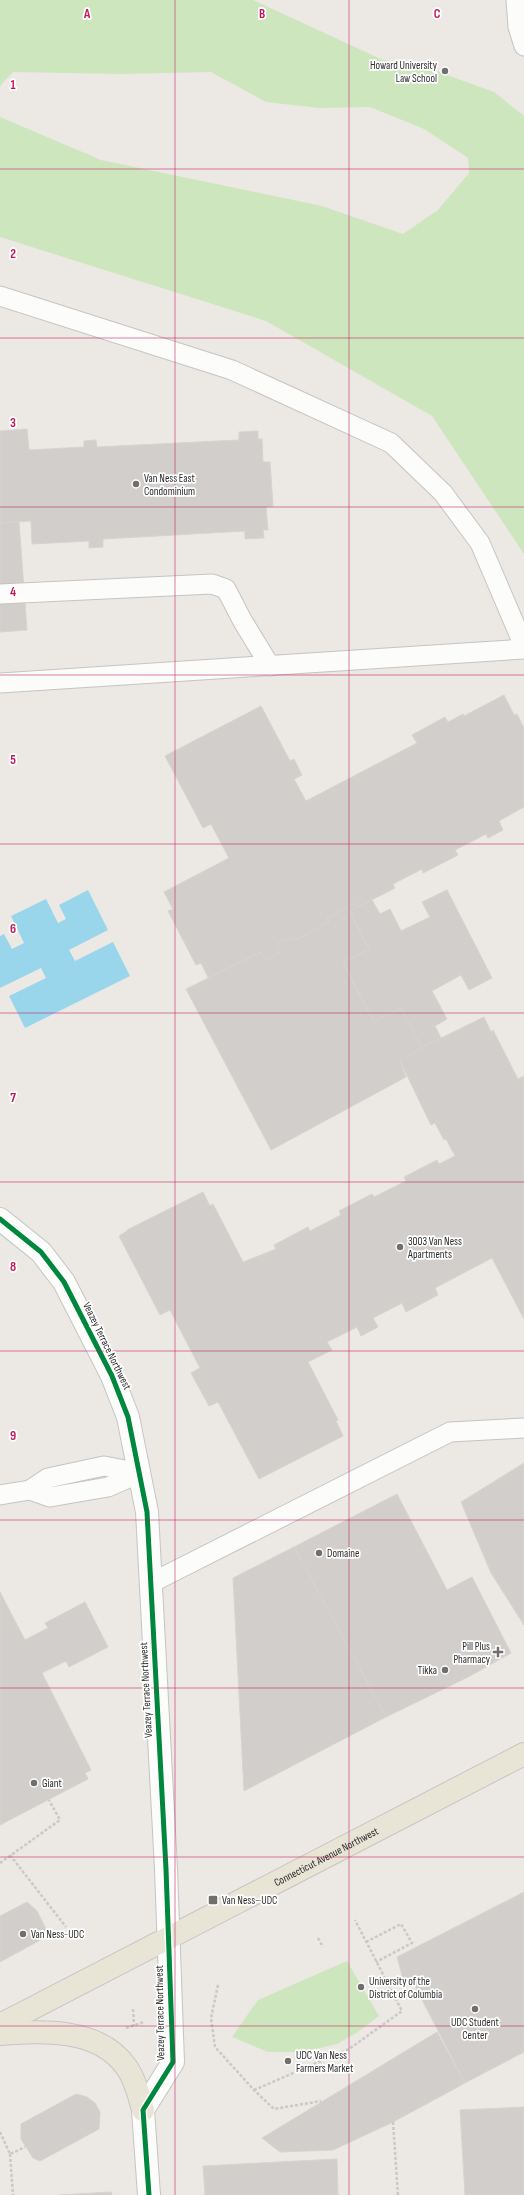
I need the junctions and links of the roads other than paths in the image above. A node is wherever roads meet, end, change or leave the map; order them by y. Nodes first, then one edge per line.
1 (516, 0) edge
2 (524, 46) edge
3 (0, 296) edge
4 (0, 594) edge
5 (524, 646) edge
6 (524, 649) edge
7 (270, 666) junction
8 (0, 683) edge
9 (0, 1219) edge
10 (524, 1428) edge
11 (140, 1473) junction
12 (0, 1495) edge
13 (151, 1583) junction
14 (524, 1754) edge
15 (169, 1938) junction
16 (0, 2025) edge
17 (0, 2034) edge
18 (143, 2110) junction
19 (149, 2195) edge

1 - 2 lane
3 - 5 lane
4 - 7 lane
6 - 7 lane
7 - 8 lane
9 - 11 street, Veazey Terrace Northwest
10 - 13 lane
11 - 12 lane
11 - 13 street, Veazey Terrace Northwest
13 - 15 street, Veazey Terrace Northwest
14 - 15 main road, Connecticut Avenue Northwest
15 - 16 main road, Connecticut Avenue Northwest
15 - 18 street, Veazey Terrace Northwest
17 - 18 main road
18 - 19 street

